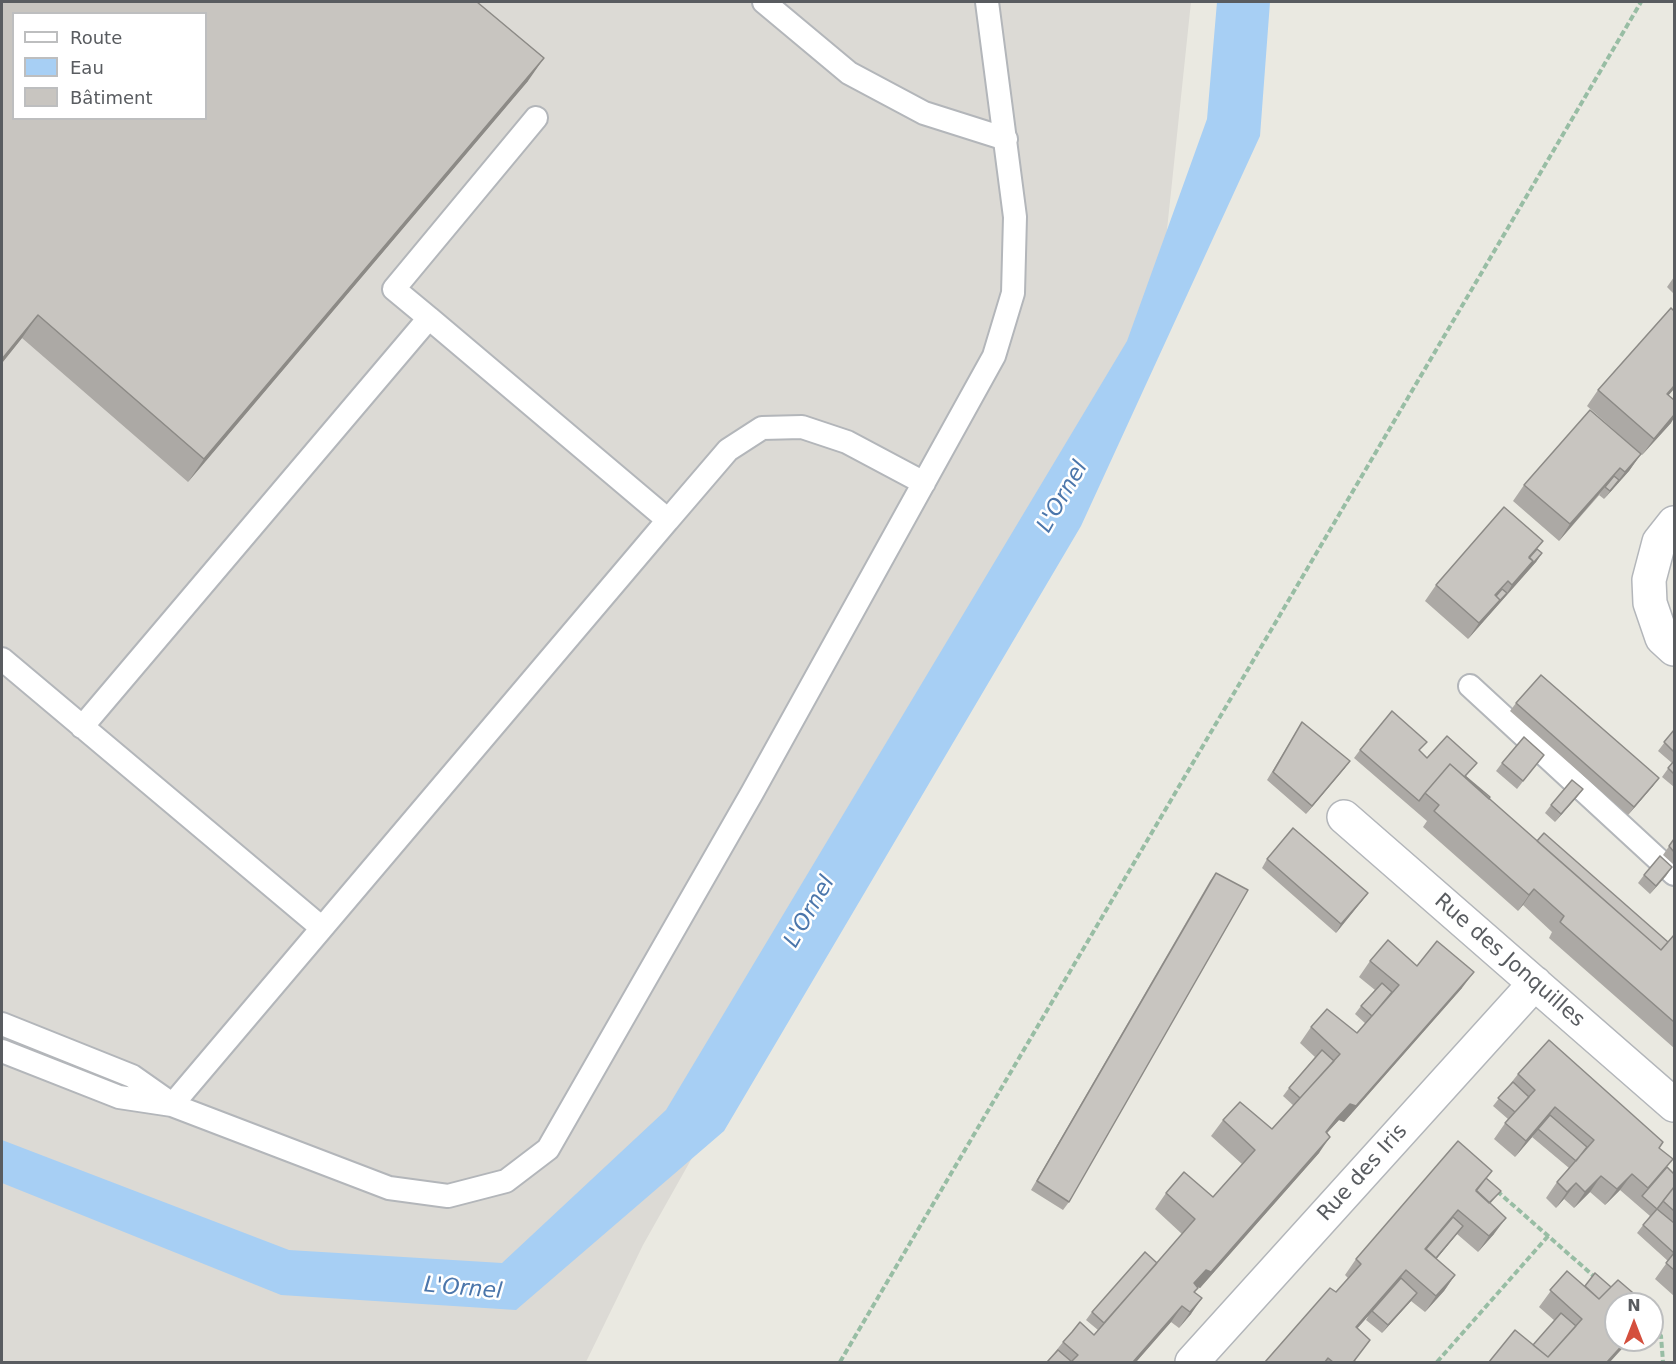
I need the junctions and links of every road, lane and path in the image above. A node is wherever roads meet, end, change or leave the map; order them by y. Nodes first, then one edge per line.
1 (764, 2) edge
2 (987, 2) edge
3 (1641, 2) edge
4 (536, 118) dead end
5 (1006, 139) junction
6 (429, 318) junction
7 (924, 483) junction
8 (668, 520) junction
9 (1674, 523) edge
10 (1674, 649) edge
11 (2, 659) edge
12 (1470, 686) dead end
13 (82, 727) junction
14 (1344, 817) dead end
15 (1674, 874) edge
16 (322, 928) junction
17 (1535, 983) junction
18 (2, 1024) edge
19 (2, 1050) edge
20 (172, 1105) junction
21 (1674, 1105) edge
22 (1494, 1188) edge
23 (1549, 1235) junction
24 (1600, 1281) edge
25 (840, 1362) edge
26 (1192, 1362) edge
27 (1437, 1362) edge

1 - 5 lane
2 - 5 lane
3 - 25 path
4 - 6 lane
5 - 7 lane
6 - 8 lane
6 - 13 lane
7 - 8 lane
7 - 20 lane
8 - 16 lane
9 - 10 street
11 - 13 lane
12 - 15 lane
13 - 16 lane
14 - 17 street, Rue des Jonquilles
16 - 20 lane
17 - 21 street, Rue des Jonquilles
17 - 26 street, Rue des Iris
18 - 20 lane
19 - 20 lane
22 - 23 path
23 - 24 path
23 - 27 path

